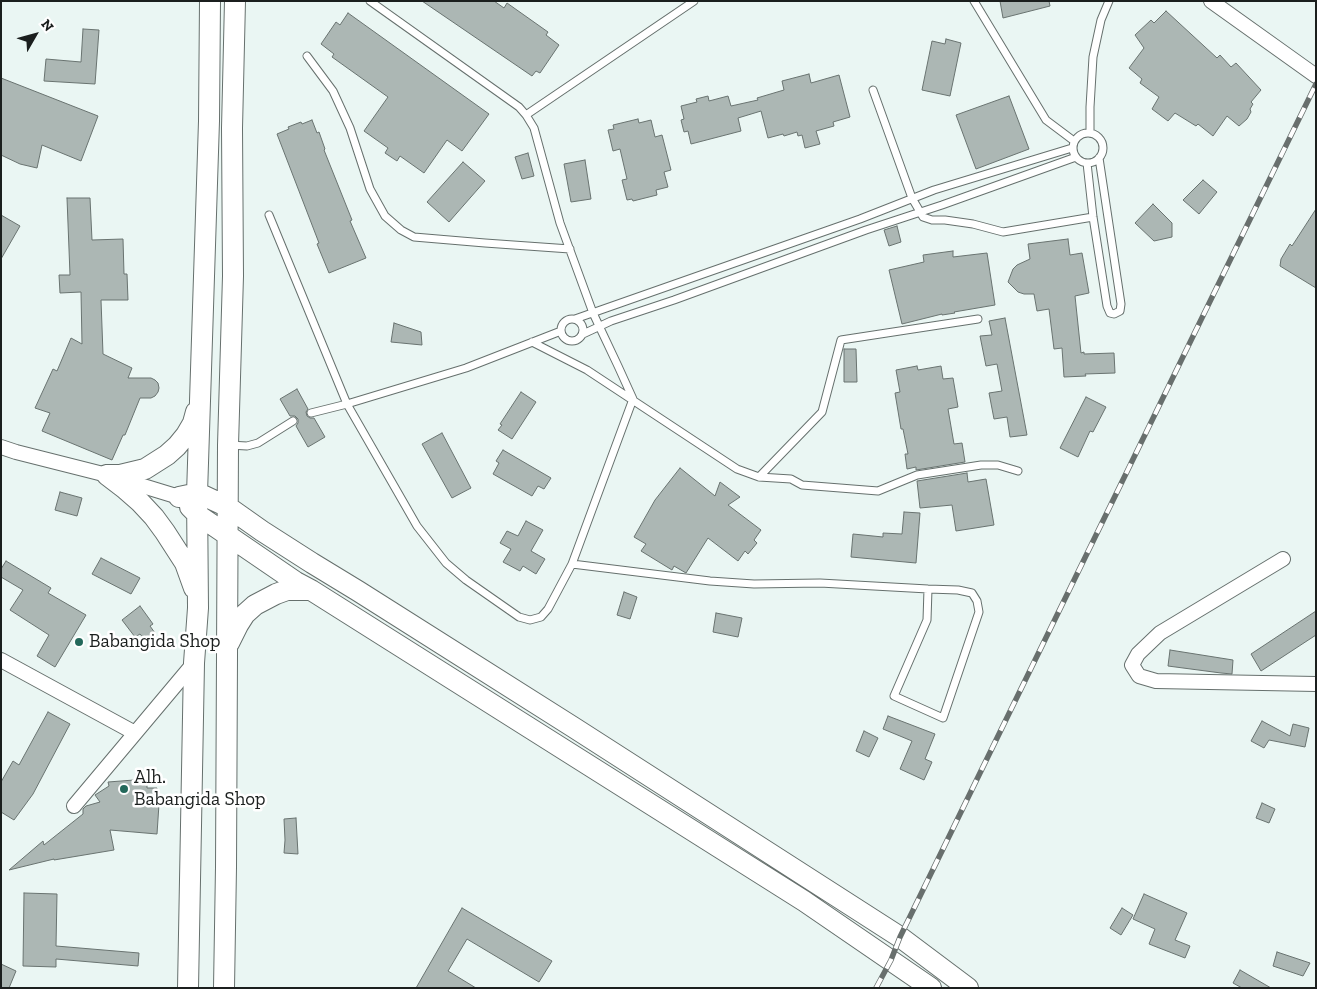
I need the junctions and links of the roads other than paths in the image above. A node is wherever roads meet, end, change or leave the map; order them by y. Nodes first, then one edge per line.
1 (210, 1) edge
2 (235, 1) edge
3 (370, 1) edge
4 (694, 1) edge
5 (974, 1) edge
6 (1109, 1) edge
7 (1211, 1) edge
8 (307, 56) dead end
9 (1316, 76) edge
10 (874, 90) dead end
11 (526, 115) junction
12 (1090, 132) junction
13 (1073, 144) junction
14 (1076, 157) junction
15 (1099, 158) junction
16 (1087, 163) junction
17 (912, 198) junction
18 (920, 212) junction
19 (268, 216) dead end
20 (1093, 217) junction
21 (570, 249) junction
22 (593, 313) junction
23 (575, 319) junction
24 (978, 320) dead end
25 (599, 326) junction
26 (561, 331) junction
27 (583, 334) junction
28 (532, 342) junction
29 (200, 395) junction
30 (633, 399) junction
31 (347, 404) junction
32 (311, 413) dead end
33 (293, 421) dead end
34 (228, 445) junction
35 (1, 447) edge
36 (1018, 472) dead end
37 (107, 476) junction
38 (759, 477) junction
39 (189, 495) junction
40 (228, 507) junction
41 (198, 515) junction
42 (228, 534) junction
43 (1283, 559) dead end
44 (572, 564) junction
45 (928, 589) junction
46 (311, 590) junction
47 (198, 608) junction
48 (228, 648) junction
49 (1, 660) edge
50 (194, 663) junction
51 (1316, 684) edge
52 (135, 733) junction
53 (74, 806) dead end
54 (188, 988) edge
55 (224, 988) edge
56 (931, 988) edge
57 (968, 988) edge

1 - 29 main road
2 - 34 main road
3 - 11 lane
4 - 11 lane
5 - 13 lane
6 - 12 lane
7 - 9 street
8 - 21 lane
10 - 17 lane
11 - 21 lane
12 - 13 lane
12 - 15 lane
13 - 14 lane
13 - 17 lane
14 - 16 lane
14 - 18 lane
15 - 16 lane
15 - 20 lane
16 - 20 lane
17 - 18 lane
17 - 22 lane
18 - 20 lane
18 - 25 lane
19 - 31 lane
21 - 22 lane
22 - 23 lane
22 - 25 lane
23 - 26 lane
23 - 27 lane
24 - 38 lane
25 - 27 lane
25 - 30 lane
26 - 27 lane
26 - 28 lane
28 - 30 lane
28 - 31 lane
29 - 37 main road
29 - 39 main road
30 - 38 lane
30 - 44 lane
31 - 32 lane
31 - 44 lane
33 - 34 lane
34 - 40 main road
35 - 37 street
36 - 38 lane
37 - 39 street
37 - 47 main road
39 - 40 main road
39 - 41 main road
40 - 42 main road
40 - 57 main road
41 - 42 main road
41 - 47 main road
42 - 46 main road
42 - 48 main road
43 - 51 street
44 - 45 lane
45 - 45 lane
46 - 48 main road
46 - 56 main road
47 - 50 main road
48 - 55 main road
49 - 52 street
50 - 52 street
50 - 54 main road
52 - 53 street

